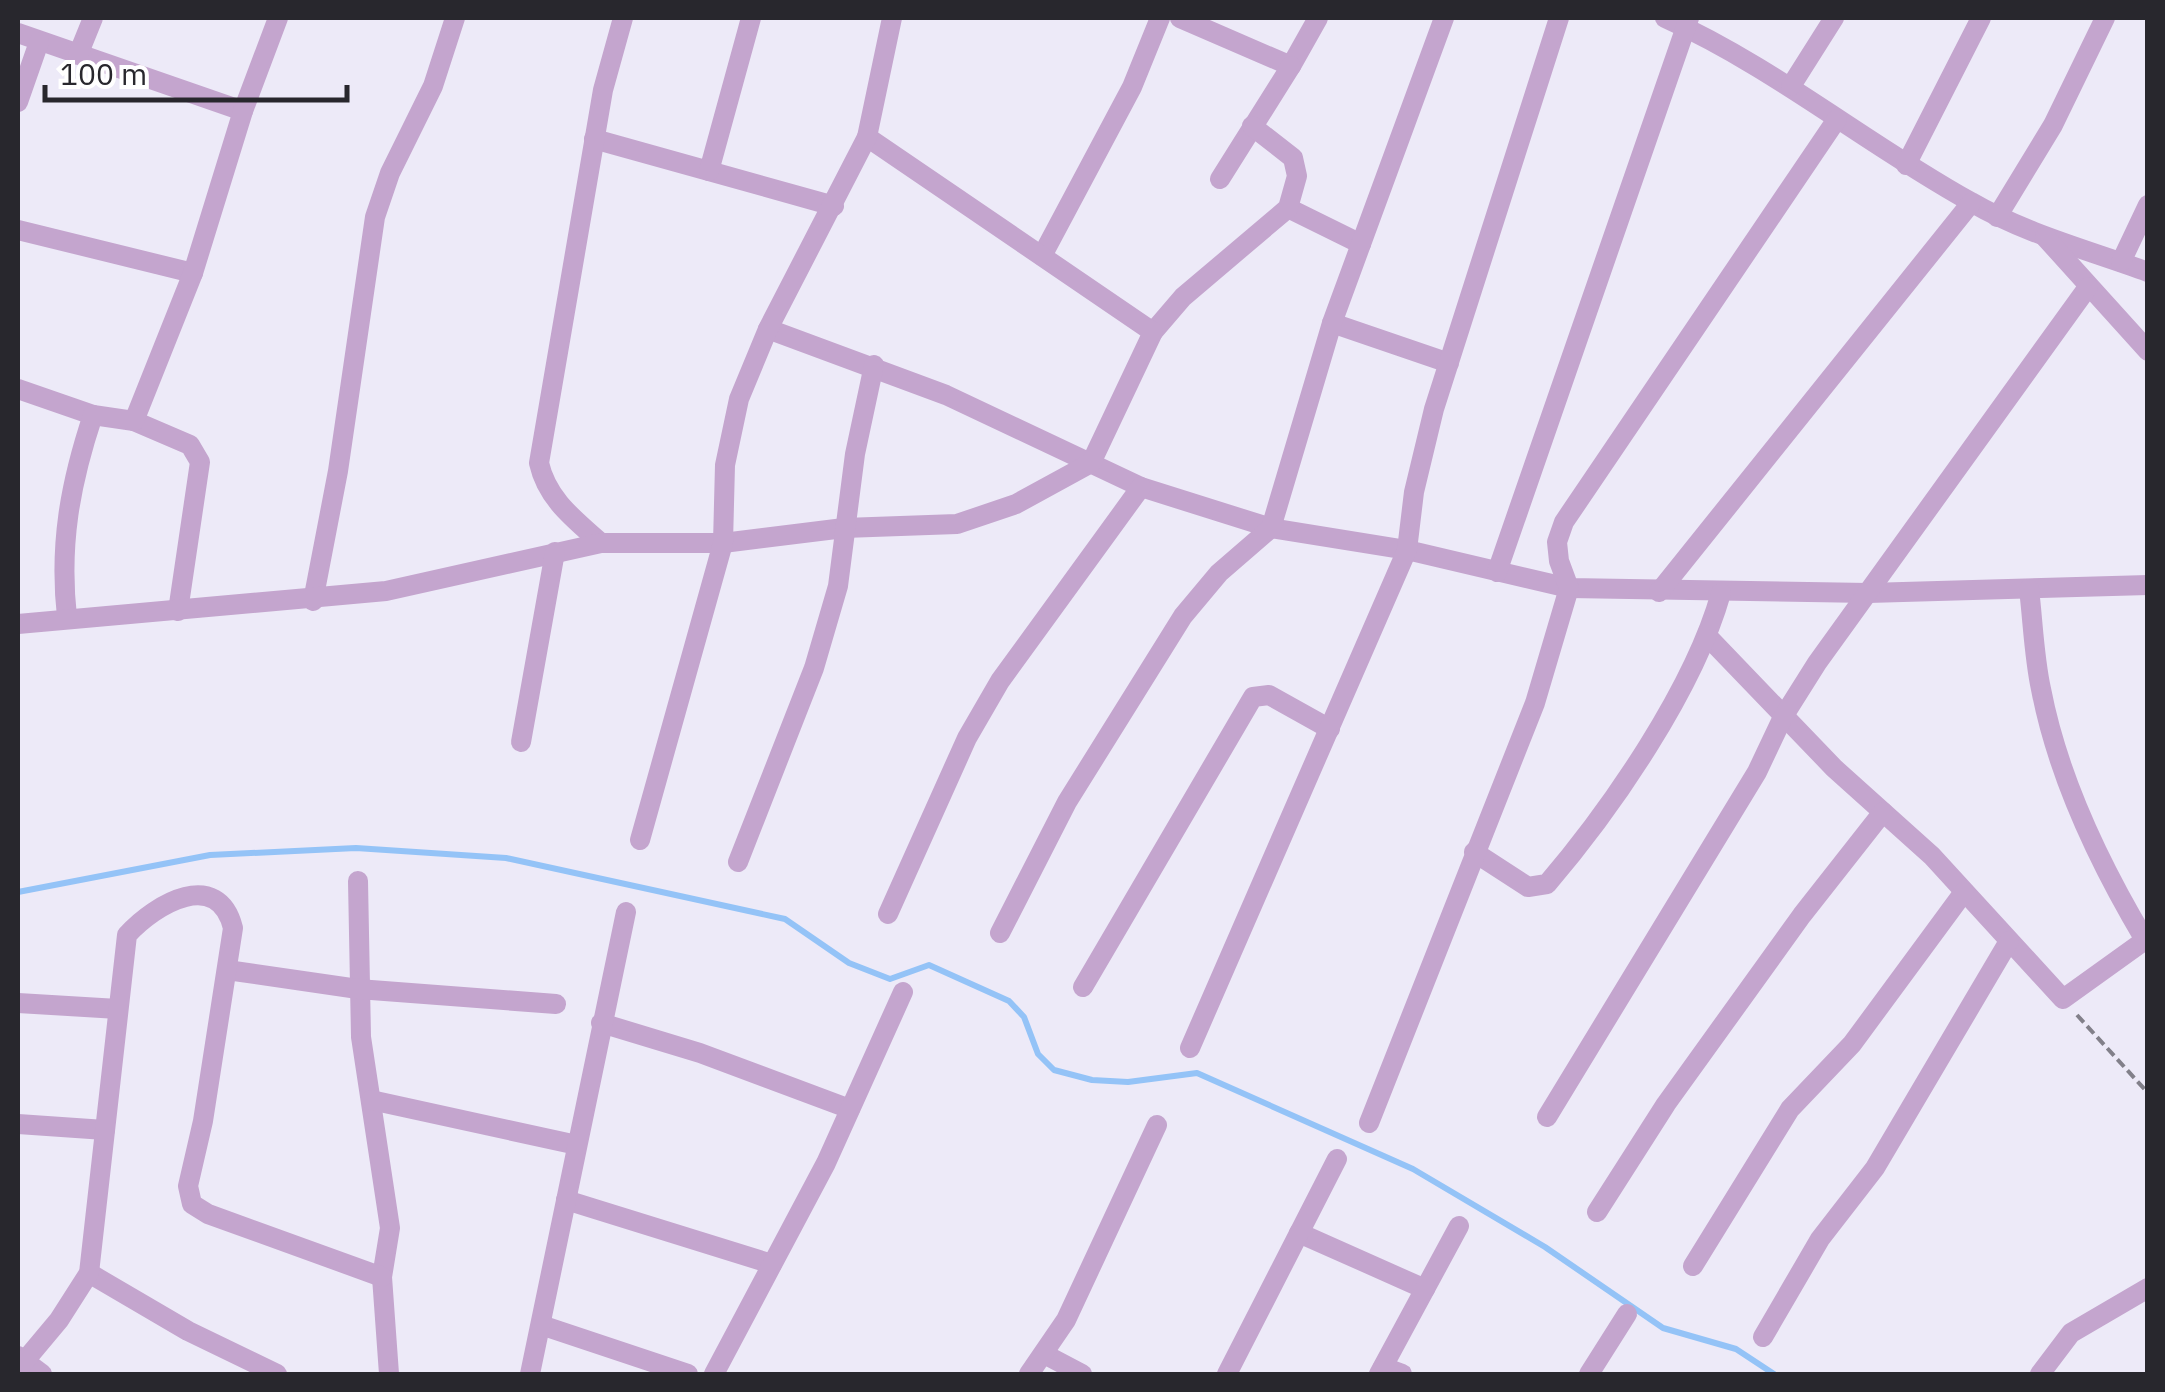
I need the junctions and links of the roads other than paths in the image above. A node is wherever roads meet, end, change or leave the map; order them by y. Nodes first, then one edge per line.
1 (93, 18) edge
2 (278, 18) edge
3 (456, 18) edge
4 (623, 18) edge
5 (750, 18) edge
6 (892, 18) edge
7 (1160, 18) edge
8 (1180, 18) edge
9 (1318, 18) edge
10 (1444, 18) edge
11 (1560, 18) edge
12 (1834, 18) edge
13 (1981, 18) edge
14 (2106, 18) edge
15 (1679, 20) edge
16 (18, 33) edge
17 (39, 42) junction
18 (78, 55) junction
19 (1292, 66) junction
20 (1791, 86) junction
21 (18, 102) edge
22 (243, 111) junction
23 (1837, 119) junction
24 (1252, 126) junction
25 (868, 137) junction
26 (594, 140) junction
27 (1906, 165) junction
28 (708, 171) junction
29 (1220, 179) dead end
30 (1971, 202) junction
31 (2148, 205) edge
32 (834, 206) junction
33 (1288, 208) junction
34 (1997, 217) junction
35 (18, 230) edge
36 (2044, 236) junction
37 (1361, 244) junction
38 (1042, 256) junction
39 (2122, 262) junction
40 (193, 272) junction
41 (2148, 272) edge
42 (2088, 287) junction
43 (1332, 323) junction
44 (768, 328) junction
45 (1153, 332) junction
46 (2148, 350) edge
47 (1449, 363) junction
48 (874, 365) junction
49 (18, 389) edge
50 (93, 416) junction
51 (134, 421) junction
52 (1091, 463) junction
53 (1141, 487) junction
54 (844, 528) junction
55 (1270, 528) junction
56 (722, 543) junction
57 (601, 544) junction
58 (1407, 550) junction
59 (555, 552) junction
60 (1497, 572) junction
61 (1569, 588) junction
62 (2146, 588) edge
63 (2029, 589) junction
64 (1659, 592) junction
65 (1721, 593) junction
66 (1868, 593) junction
67 (314, 601) junction
68 (178, 611) junction
69 (67, 617) junction
70 (18, 624) edge
71 (1709, 638) junction
72 (1783, 717) junction
73 (1330, 730) junction
74 (521, 742) dead end
75 (1883, 812) junction
76 (640, 840) dead end
77 (1474, 852) junction
78 (738, 862) dead end
79 (358, 881) dead end
80 (1964, 892) junction
81 (626, 912) dead end
82 (888, 914) dead end
83 (1000, 933) dead end
84 (2146, 939) edge
85 (2009, 941) junction
86 (226, 970) junction
87 (1083, 987) dead end
88 (358, 990) junction
89 (903, 992) dead end
90 (18, 1003) edge
91 (556, 1004) dead end
92 (118, 1009) junction
93 (602, 1023) junction
94 (1190, 1048) dead end
95 (371, 1100) junction
96 (850, 1109) junction
97 (1547, 1117) dead end
98 (1370, 1123) dead end
99 (18, 1124) edge
100 (1158, 1125) dead end
101 (105, 1130) junction
102 (577, 1145) junction
103 (1337, 1159) dead end
104 (566, 1200) junction
105 (1597, 1212) dead end
106 (1459, 1226) dead end
107 (1299, 1233) junction
108 (772, 1264) junction
109 (1693, 1266) dead end
110 (89, 1274) junction
111 (382, 1277) junction
112 (2148, 1288) edge
113 (1425, 1289) junction
114 (1627, 1314) dead end
115 (541, 1325) junction
116 (1763, 1337) dead end
117 (1044, 1354) junction
118 (26, 1365) edge
119 (1388, 1372) edge
120 (277, 1374) edge
121 (389, 1374) edge
122 (530, 1374) edge
123 (688, 1374) edge
124 (714, 1374) edge
125 (1030, 1374) edge
126 (1082, 1374) edge
127 (1227, 1374) edge
128 (1589, 1374) edge
129 (2040, 1374) edge

1 - 18 street
2 - 22 street
3 - 67 street
4 - 26 street
5 - 28 street
6 - 25 street
7 - 38 street
8 - 19 street
9 - 19 street
10 - 37 street
11 - 47 street
12 - 20 street
13 - 27 street
14 - 34 street
15 - 20 street
15 - 60 street
16 - 17 street
17 - 18 street
17 - 21 street
18 - 22 street
19 - 24 street
20 - 23 street
22 - 40 street
23 - 27 street
23 - 61 street
24 - 29 street
24 - 33 street
25 - 32 street
25 - 38 street
26 - 28 street
26 - 57 street
27 - 30 street
28 - 32 street
30 - 34 street
30 - 64 street
31 - 39 street
32 - 44 street
33 - 37 street
33 - 45 street
34 - 36 street
35 - 40 street
36 - 39 street
36 - 42 street
37 - 43 street
38 - 45 street
39 - 41 street
40 - 51 street
42 - 46 street
42 - 66 street
43 - 47 street
43 - 55 street
44 - 48 street
44 - 56 street
45 - 52 street
47 - 58 street
48 - 52 street
48 - 54 street
49 - 50 street
50 - 51 street
50 - 69 street
51 - 68 street
52 - 53 street
52 - 54 street
53 - 55 street
53 - 82 street
54 - 56 street
54 - 78 street
55 - 58 street
55 - 83 street
56 - 57 street
56 - 76 street
57 - 59 street
58 - 60 street
58 - 73 street
59 - 67 street
59 - 74 street
60 - 61 street
61 - 64 street
61 - 77 street
62 - 63 street
63 - 66 street
63 - 84 street
64 - 65 street
65 - 66 street
65 - 71 street
66 - 72 street
67 - 68 street
68 - 69 street
69 - 70 street
71 - 72 street
71 - 77 street
72 - 75 street
72 - 97 street
73 - 87 street
73 - 94 street
75 - 80 street
75 - 105 street
77 - 98 street
79 - 88 street
80 - 85 street
80 - 109 street
81 - 93 street
84 - 85 street
85 - 116 street
86 - 88 street
86 - 92 street
86 - 111 street
88 - 91 street
88 - 95 street
89 - 96 street
90 - 92 street
92 - 101 street
93 - 96 street
93 - 102 street
95 - 102 street
95 - 111 street
96 - 108 street
99 - 101 street
100 - 117 street
101 - 110 street
102 - 104 street
103 - 107 street
104 - 108 street
104 - 115 street
106 - 113 street
107 - 113 street
107 - 127 street
108 - 124 street
110 - 118 street
110 - 120 street
111 - 121 street
112 - 129 street
113 - 119 street
114 - 128 street
115 - 122 street
115 - 123 street
117 - 125 street
117 - 126 street

